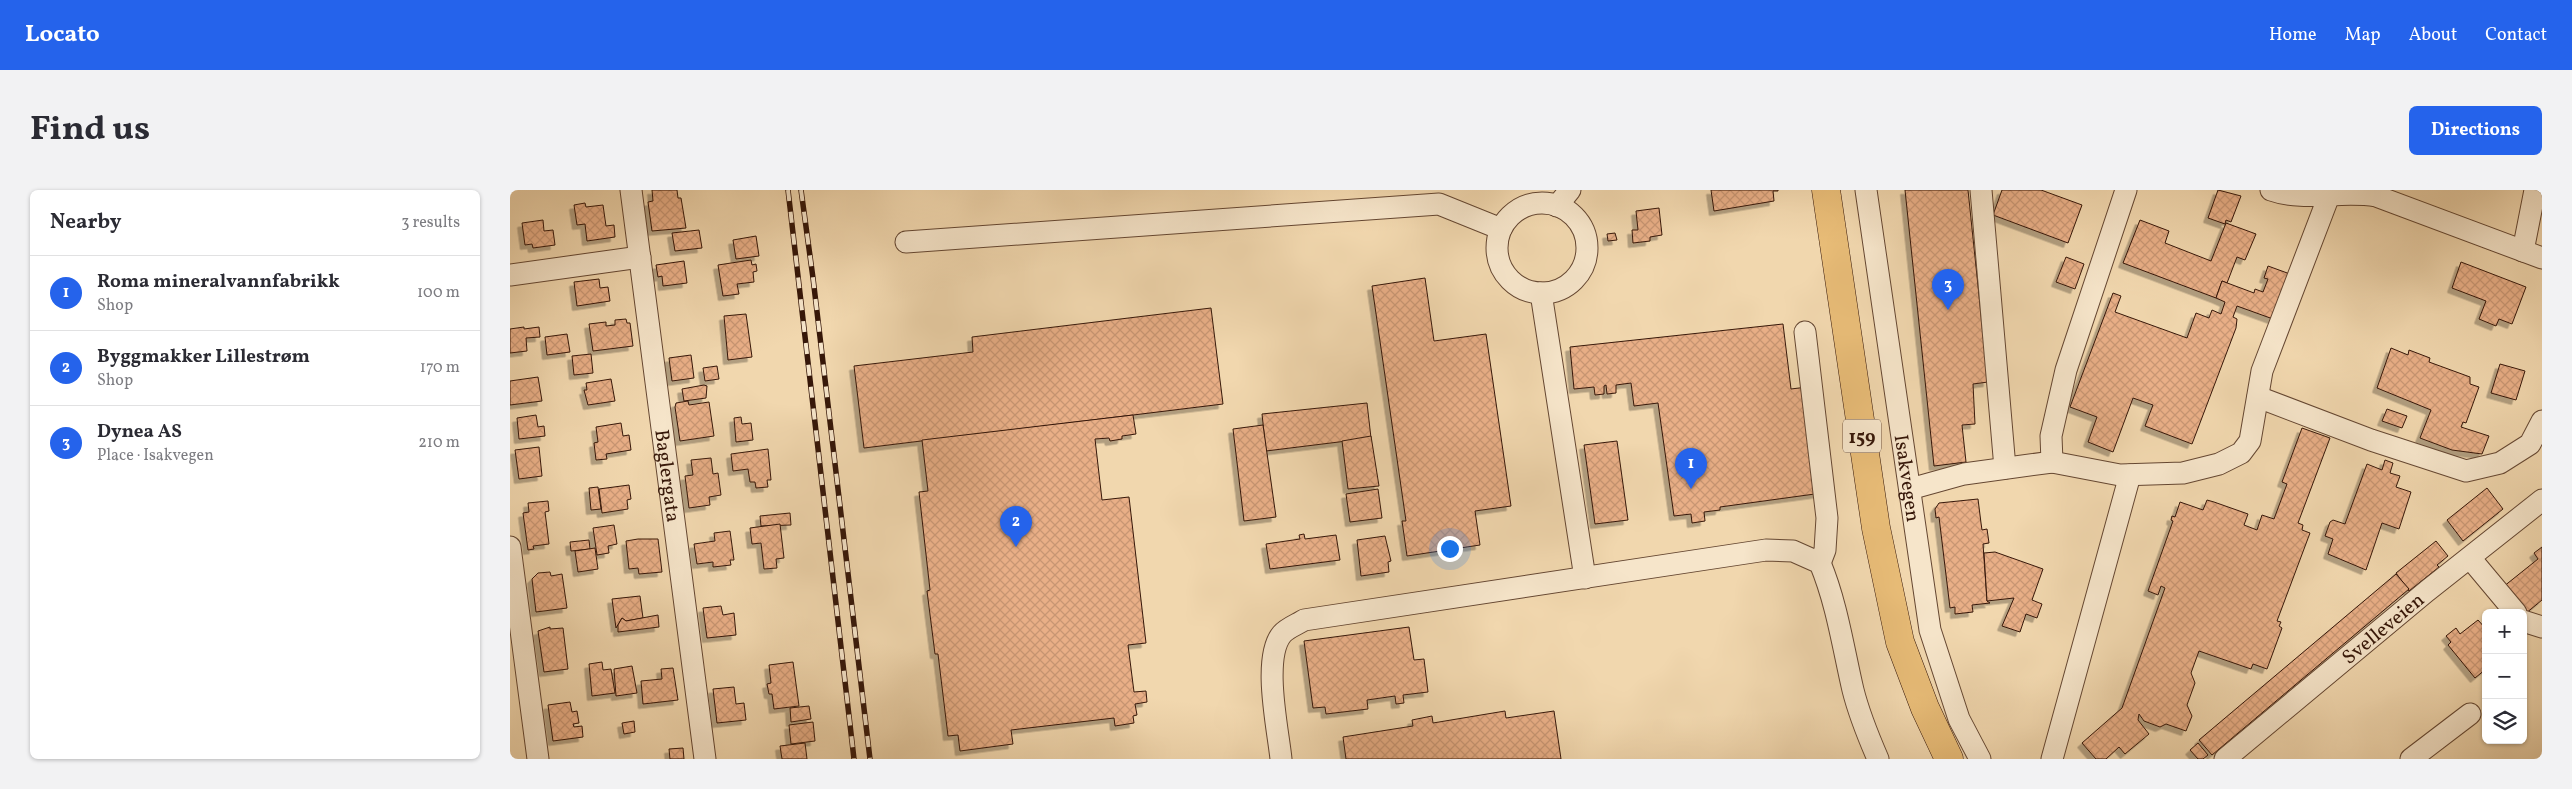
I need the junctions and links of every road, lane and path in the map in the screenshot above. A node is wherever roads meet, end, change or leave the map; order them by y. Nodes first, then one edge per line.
1 (631, 190) edge
2 (1826, 190) edge
3 (1866, 190) edge
4 (1981, 190) edge
5 (2126, 190) edge
6 (2272, 190) edge
7 (2535, 190) edge
8 (2356, 191) edge
9 (2330, 193) junction
10 (1564, 198) edge
11 (1501, 229) junction
12 (906, 242) dead end
13 (2533, 255) edge
14 (640, 257) junction
15 (510, 275) edge
16 (1541, 293) junction
17 (1805, 332) dead end
18 (2258, 397) junction
19 (2542, 421) edge
20 (2052, 462) junction
21 (2005, 468) junction
22 (2130, 475) junction
23 (1910, 489) junction
24 (2542, 500) edge
25 (510, 547) edge
26 (2470, 558) junction
27 (1820, 563) junction
28 (1585, 578) junction
29 (2513, 609) edge
30 (2527, 622) edge
31 (2542, 627) edge
32 (2470, 714) dead end
33 (538, 759) edge
34 (705, 759) edge
35 (1281, 759) edge
36 (1878, 759) edge
37 (1949, 759) edge
38 (1980, 759) edge
39 (2052, 759) edge
40 (2225, 759) edge
41 (2411, 759) edge

1 - 14 street, Baglergata
2 - 37 highway, 159
3 - 23 street, Isakvegen
4 - 21 street
5 - 20 street
6 - 9 street
7 - 13 street
8 - 9 street
8 - 13 street
9 - 18 street
10 - 11 street
10 - 16 street
11 - 12 street
11 - 16 street
14 - 15 street
14 - 34 street, Baglergata
16 - 28 street
17 - 27 street
18 - 19 street
18 - 22 street
20 - 21 street
20 - 22 street
21 - 23 street
22 - 39 street
23 - 38 street, Isakvegen
24 - 26 street, Svelleveien
25 - 33 street
26 - 29 street
26 - 40 street, Svelleveien
27 - 28 street
27 - 36 street
28 - 35 street
30 - 31 street
32 - 41 street

